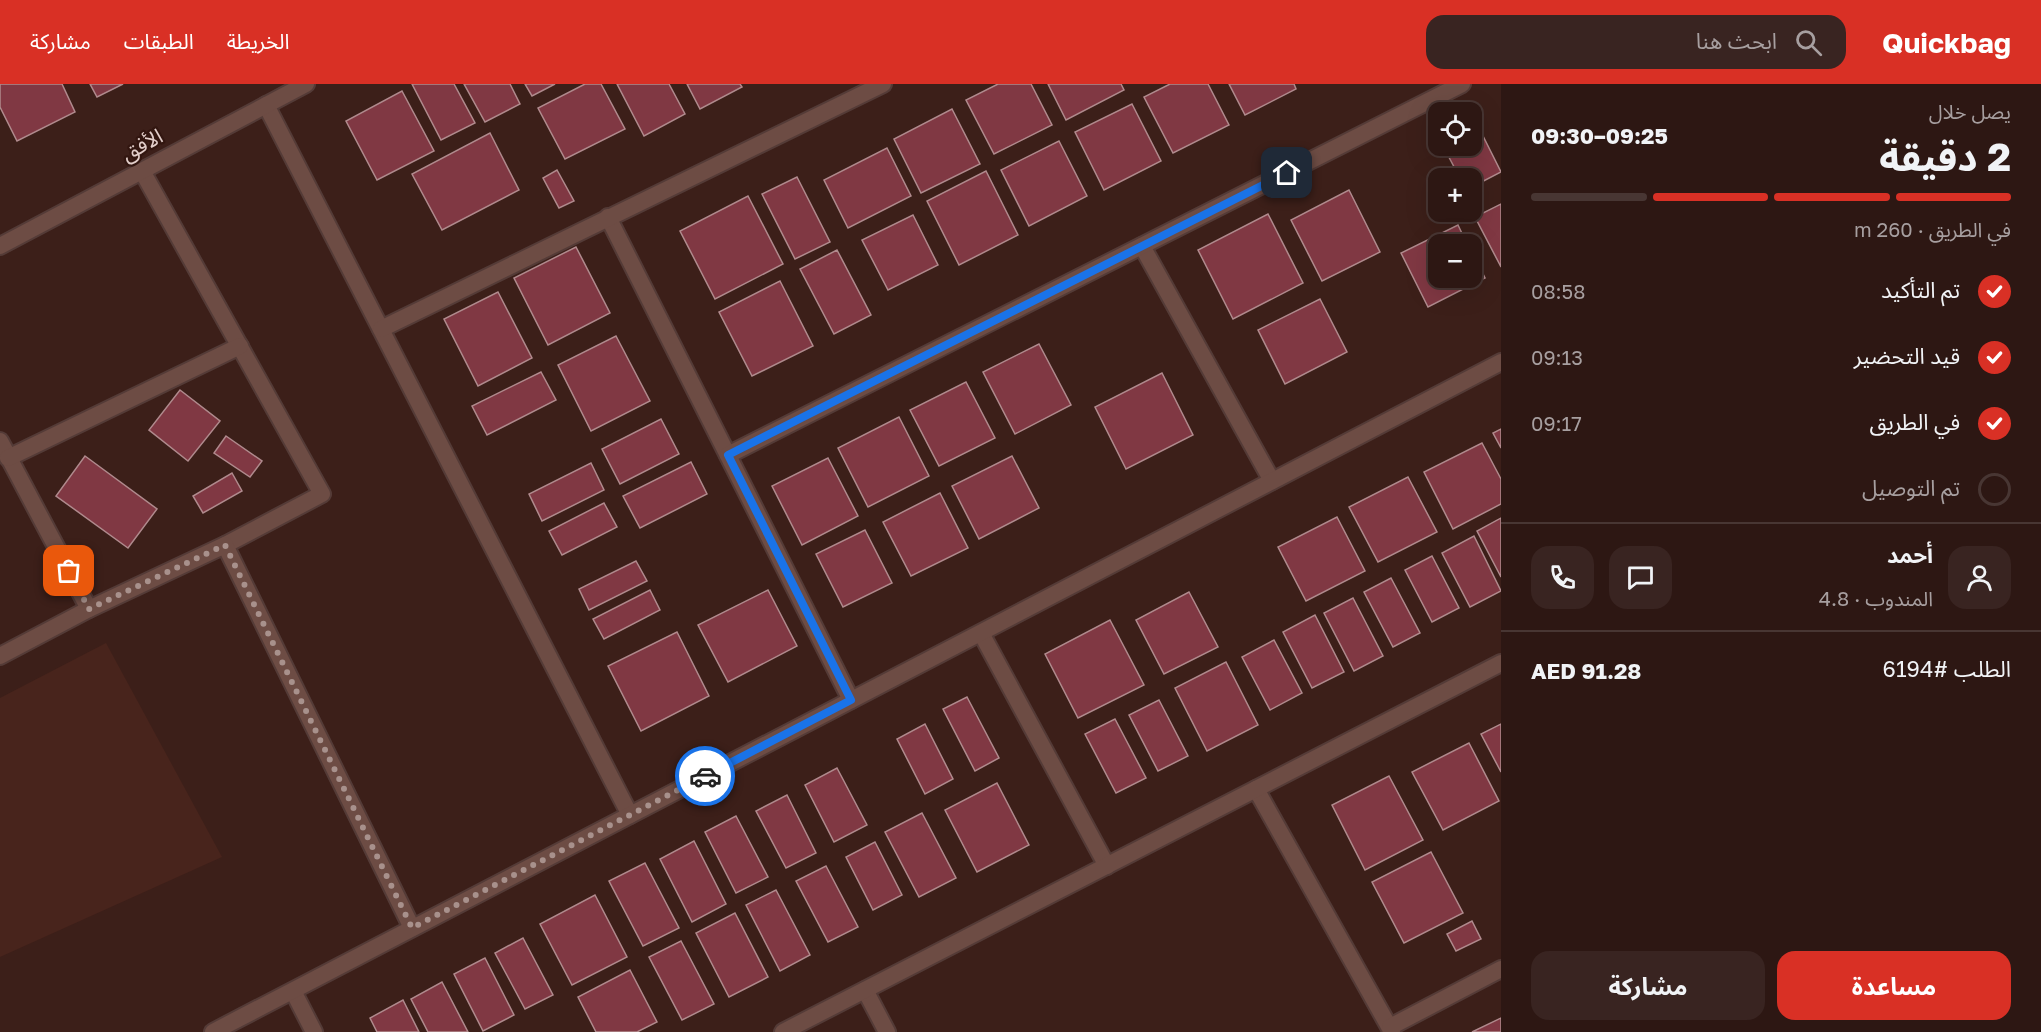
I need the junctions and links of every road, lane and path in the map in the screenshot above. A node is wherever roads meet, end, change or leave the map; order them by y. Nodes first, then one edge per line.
1 (306, 84) edge
2 (883, 84) edge
3 (1454, 86) edge
4 (266, 105) junction
5 (142, 171) junction
6 (608, 216) junction
7 (0, 246) edge
8 (1142, 246) junction
9 (381, 329) junction
10 (240, 346) junction
11 (1501, 362) edge
12 (0, 441) edge
13 (728, 455) junction
14 (8, 458) junction
15 (1272, 481) junction
16 (225, 545) junction
17 (89, 609) junction
18 (981, 633) junction
19 (0, 656) edge
20 (1501, 663) edge
21 (851, 700) junction
22 (1256, 789) junction
23 (630, 815) junction
24 (1107, 866) junction
25 (412, 928) junction
26 (1501, 969) edge
27 (865, 990) junction
28 (292, 991) junction
29 (1391, 1030) edge
30 (213, 1032) edge
31 (314, 1032) edge
32 (783, 1032) edge
33 (887, 1032) edge

1 - 4 street, الأفق
2 - 6 street
3 - 8 street
4 - 5 street, الأفق
4 - 9 street
5 - 7 street, الأفق
5 - 10 street
6 - 9 street
6 - 13 street
8 - 13 street
8 - 15 street
9 - 23 street
10 - 14 street
10 - 16 street
11 - 15 street
12 - 14 street
13 - 21 street
14 - 17 street
15 - 18 street
16 - 17 street
16 - 25 street
17 - 19 street
18 - 21 street
18 - 24 street
20 - 22 street
21 - 23 street
22 - 24 street
22 - 29 street
23 - 25 street
24 - 27 street
25 - 28 street
26 - 29 street
27 - 32 street
27 - 33 street
28 - 30 street
28 - 31 street

